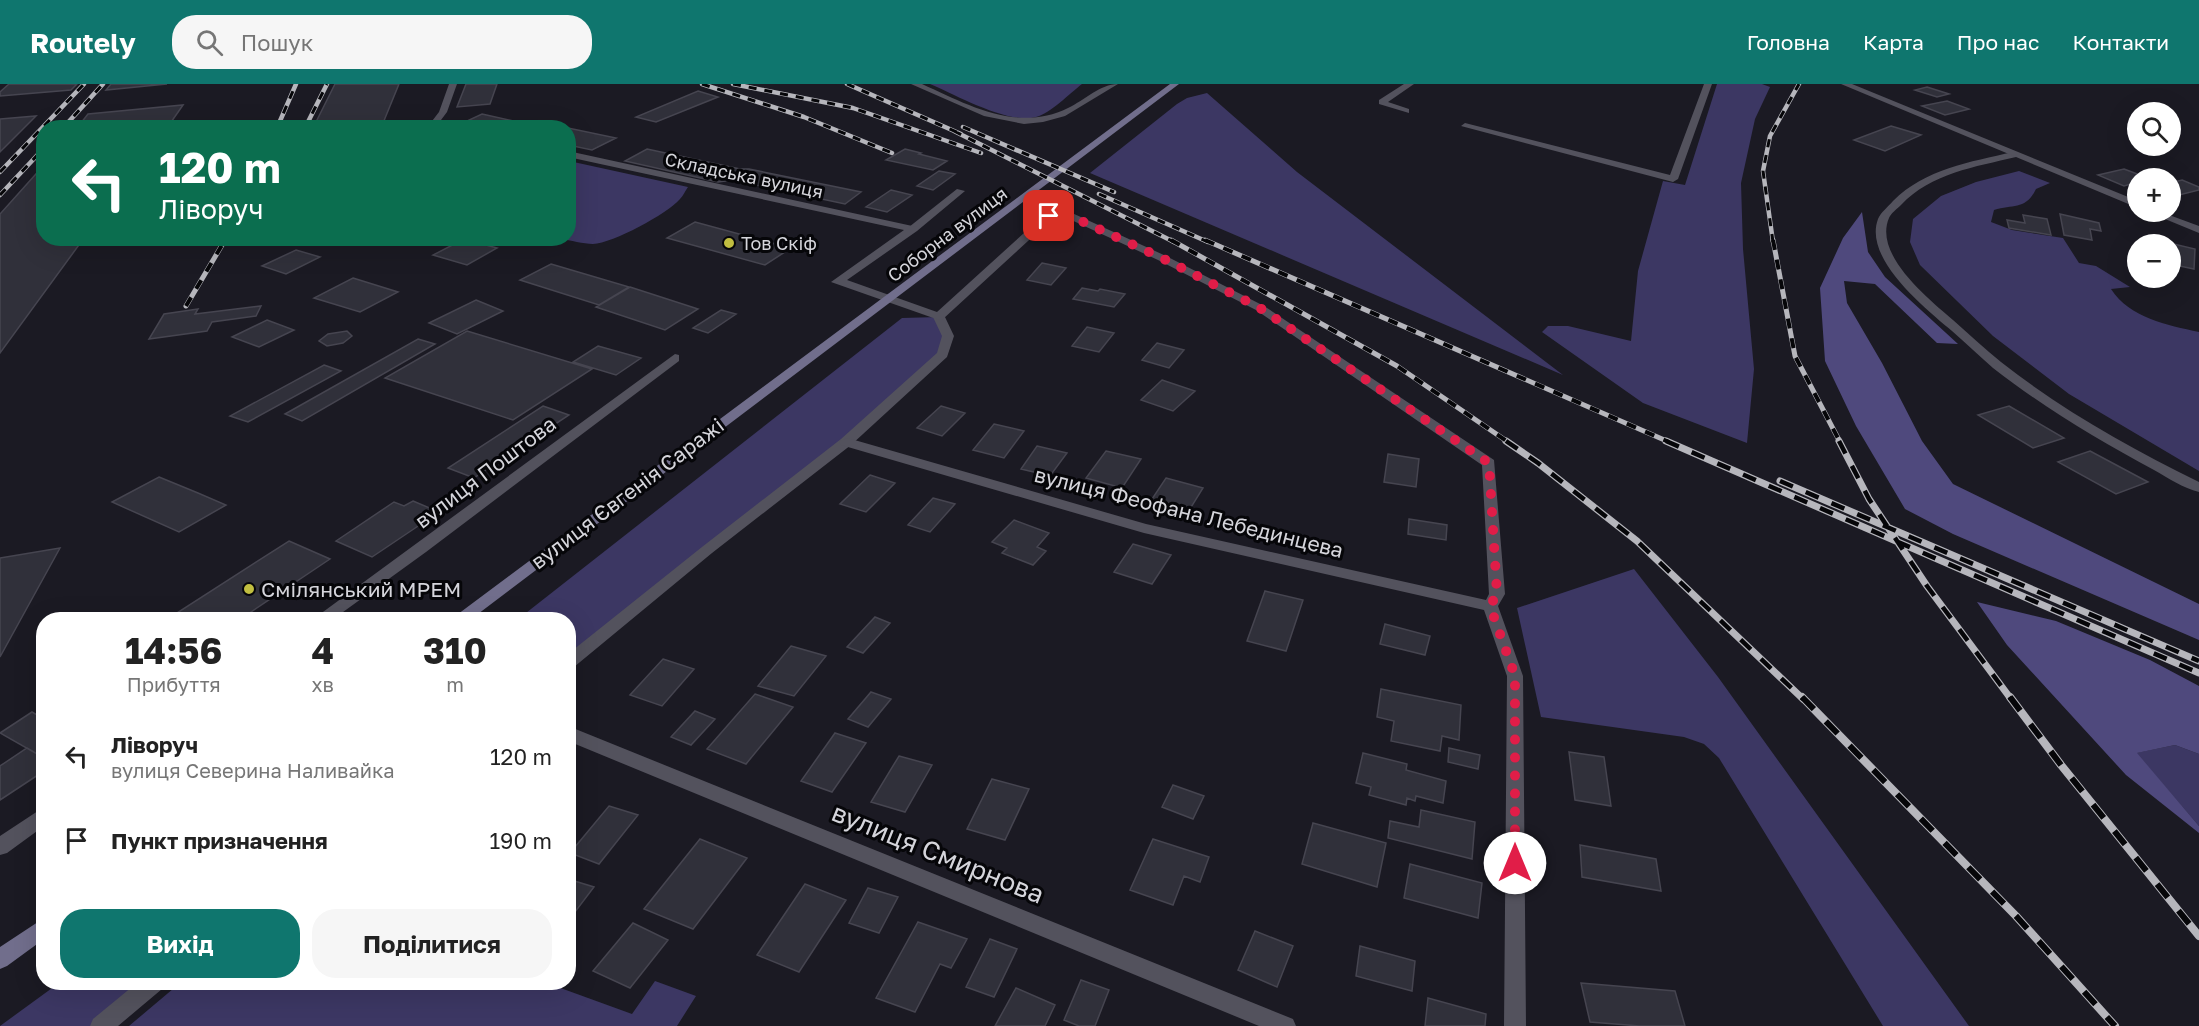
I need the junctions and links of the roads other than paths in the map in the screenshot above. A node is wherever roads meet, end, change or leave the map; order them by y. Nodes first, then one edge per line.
1 (453, 84) edge
2 (915, 84) edge
3 (1114, 84) edge
4 (1175, 84) edge
5 (1410, 84) edge
6 (1708, 84) edge
7 (1845, 84) edge
8 (1864, 88) edge
9 (1406, 111) dead end
10 (437, 120) edge
11 (1465, 126) dead end
12 (2013, 155) junction
13 (576, 156) edge
14 (960, 191) dead end
15 (2127, 201) edge
16 (2179, 222) edge
17 (914, 229) junction
18 (2199, 230) edge
19 (939, 318) junction
20 (675, 358) dead end
21 (797, 367) joint
22 (846, 442) junction
23 (2199, 488) edge
24 (1490, 606) junction
25 (331, 612) edge
26 (469, 612) edge
27 (576, 656) edge
28 (576, 736) edge
29 (36, 821) edge
30 (0, 847) edge
31 (36, 933) edge
32 (0, 959) edge
33 (145, 990) edge
34 (101, 1026) edge
35 (1286, 1026) edge
36 (1515, 1026) edge

1 - 10 street
2 - 3 street
4 - 21 main road, Соборна вулиця
5 - 9 street
6 - 11 street
7 - 8 street
8 - 12 street
12 - 15 street
12 - 23 street
13 - 17 street, Складська вулиця
14 - 17 street
16 - 18 street
17 - 19 street
19 - 22 street
19 - 24 street
20 - 25 street, вулиця Поштова
21 - 26 main road, вулиця Євгенія Саражі
22 - 24 street, вулиця Феофана Лебединцева
22 - 27 street
24 - 36 street
28 - 35 street, вулиця Смирнова
29 - 30 street
31 - 32 main road
33 - 34 street

